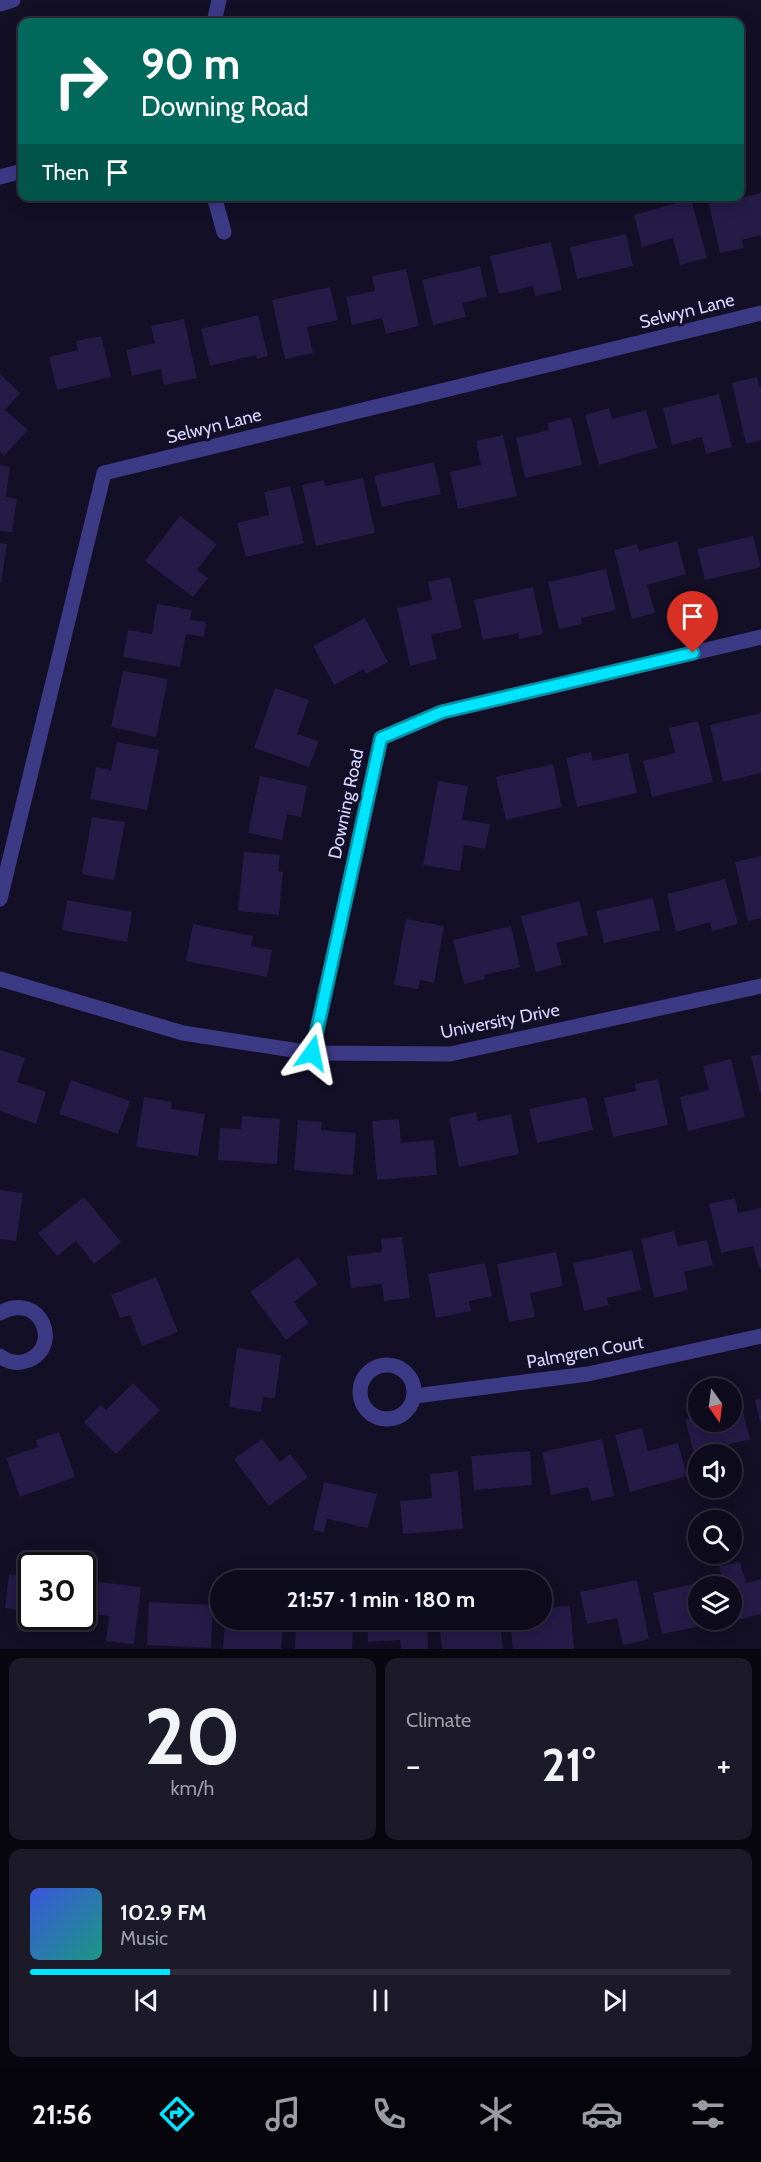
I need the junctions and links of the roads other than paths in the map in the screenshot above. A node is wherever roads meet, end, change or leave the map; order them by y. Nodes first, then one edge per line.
1 (13, 0) edge
2 (219, 0) edge
3 (0, 4) edge
4 (215, 18) edge
5 (18, 172) edge
6 (0, 177) edge
7 (215, 201) edge
8 (224, 232) dead end
9 (761, 313) edge
10 (761, 637) edge
11 (0, 899) edge
12 (0, 979) edge
13 (761, 986) edge
14 (312, 1053) junction
15 (0, 1313) edge
16 (761, 1336) edge
17 (0, 1356) edge
18 (415, 1396) dead end

1 - 3 street
2 - 4 street
5 - 6 street
7 - 8 street
9 - 11 street, Selwyn Lane
10 - 14 street, Downing Road
12 - 14 street, University Drive
13 - 14 street, University Drive
15 - 17 street
16 - 18 street, Palmgren Court

